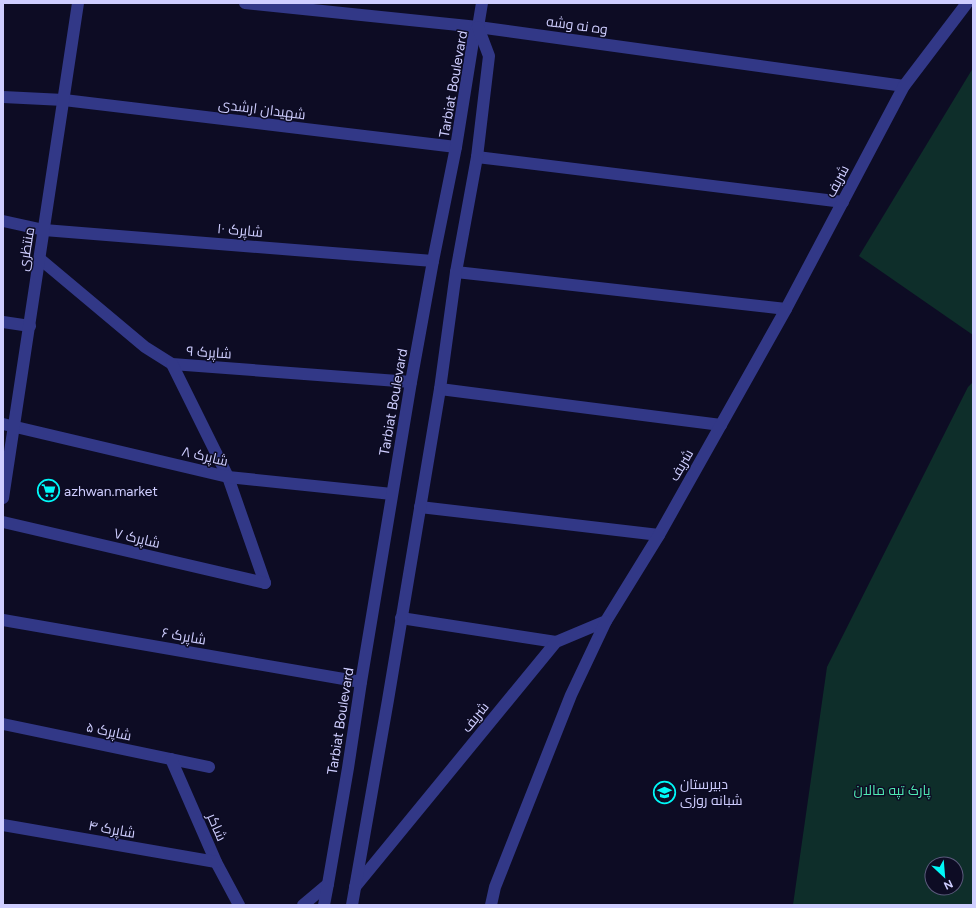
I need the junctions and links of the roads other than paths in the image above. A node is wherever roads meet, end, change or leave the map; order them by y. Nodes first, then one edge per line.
1 (78, 3) edge
2 (245, 3) edge
3 (482, 3) edge
4 (967, 3) edge
5 (478, 26) junction
6 (904, 86) junction
7 (3, 97) edge
8 (64, 100) junction
9 (456, 148) junction
10 (476, 157) junction
11 (843, 202) junction
12 (3, 221) edge
13 (44, 230) junction
14 (40, 259) junction
15 (432, 261) junction
16 (456, 272) junction
17 (786, 309) junction
18 (3, 322) edge
19 (30, 326) junction
20 (172, 364) junction
21 (412, 382) junction
22 (440, 389) junction
23 (9, 425) edge
24 (721, 425) junction
25 (228, 477) junction
26 (392, 494) junction
27 (3, 498) edge
28 (420, 507) junction
29 (3, 522) edge
30 (659, 535) junction
31 (401, 618) junction
32 (3, 620) edge
33 (606, 621) junction
34 (556, 642) junction
35 (361, 682) junction
36 (3, 724) edge
37 (171, 759) junction
38 (209, 767) dead end
39 (3, 825) edge
40 (216, 862) junction
41 (328, 884) junction
42 (355, 887) junction
43 (239, 905) edge
44 (303, 905) edge
45 (324, 905) edge
46 (352, 905) edge
47 (491, 905) edge

1 - 8 street, منتظری
2 - 5 street, وه نه وشه
3 - 5 street
4 - 6 street, شریف
5 - 6 street, وه نه وشه
5 - 9 street, Tarbiat Boulevard
5 - 10 street, Tarbiat Boulevard
6 - 11 street, شریف
7 - 8 street, شهیدان ارشدی
8 - 9 street, شهیدان ارشدی
8 - 13 street, منتظری
9 - 15 street, Tarbiat Boulevard
10 - 11 street
10 - 16 street, Tarbiat Boulevard
11 - 17 street, شریف
12 - 13 street, شاپرک ۱۰
13 - 14 street, منتظری
13 - 15 street, شاپرک ۱۰
14 - 19 street, منتظری
14 - 20 street, شاپرک ۹
15 - 21 street, Tarbiat Boulevard
16 - 17 street
16 - 22 street, Tarbiat Boulevard
17 - 24 street, شریف
18 - 19 street
19 - 23 street, منتظری
20 - 21 street, شاپرک ۹
20 - 25 street
21 - 26 street, Tarbiat Boulevard
22 - 24 street
22 - 28 street, Tarbiat Boulevard
23 - 25 street, شاپرک ۸
23 - 27 street, منتظری
24 - 30 street, شریف
25 - 26 street, شاپرک ۸
25 - 29 street, شاپرک ۷
26 - 35 street, Tarbiat Boulevard
28 - 30 street
28 - 31 street, Tarbiat Boulevard
30 - 33 street, شریف
31 - 34 street
31 - 42 street, Tarbiat Boulevard
32 - 35 street, شاپرک ۶
33 - 34 street, شریف
33 - 47 street
34 - 42 street, شریف
35 - 41 street, Tarbiat Boulevard
36 - 37 street, شاپرک ۵
37 - 38 street, شاپرک ۵
37 - 40 street, شاکر
39 - 40 street, شاپرک ۴
40 - 43 street, شاکر
41 - 44 street
41 - 45 street, Tarbiat Boulevard
42 - 46 street, Tarbiat Boulevard

